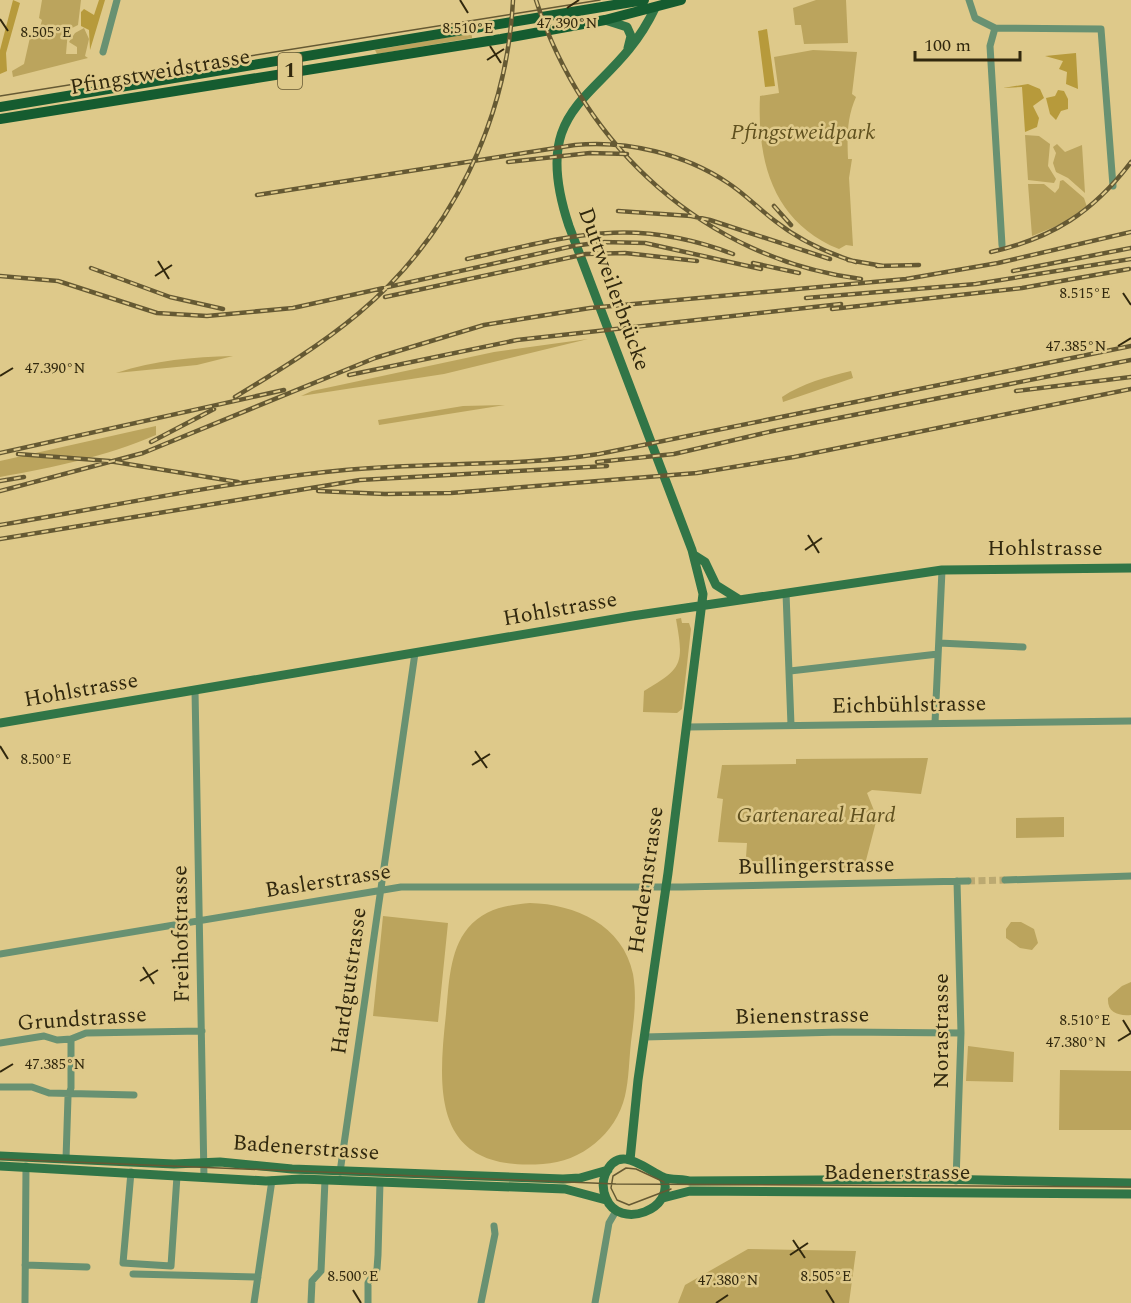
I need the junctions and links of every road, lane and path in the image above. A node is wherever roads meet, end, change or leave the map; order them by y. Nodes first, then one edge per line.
1 (117, 0) edge
2 (644, 0) edge
3 (681, 0) edge
4 (969, 0) edge
5 (656, 4) edge
6 (605, 20) junction
7 (995, 28) junction
8 (102, 52) dead end
9 (620, 60) junction
10 (0, 107) edge
11 (0, 119) edge
12 (1113, 186) dead end
13 (1002, 245) dead end
14 (693, 552) junction
15 (1131, 568) edge
16 (942, 570) junction
17 (786, 593) junction
18 (740, 600) junction
19 (702, 605) junction
20 (939, 643) junction
21 (1023, 647) dead end
22 (415, 653) junction
23 (939, 654) junction
24 (790, 671) junction
25 (195, 690) junction
26 (1131, 721) edge
27 (0, 723) edge
28 (935, 723) junction
29 (791, 725) junction
30 (687, 727) junction
31 (1131, 876) edge
32 (968, 880) tunnel mouth
33 (1005, 880) tunnel mouth
34 (957, 881) junction
35 (666, 887) junction
36 (380, 889) junction
37 (199, 921) junction
38 (0, 954) edge
39 (202, 1031) junction
40 (961, 1033) junction
41 (644, 1038) junction
42 (71, 1039) junction
43 (0, 1043) edge
44 (0, 1087) edge
45 (69, 1094) junction
46 (134, 1095) dead end
47 (0, 1156) edge
48 (66, 1159) junction
49 (630, 1160) junction
50 (204, 1163) junction
51 (0, 1166) edge
52 (26, 1166) junction
53 (608, 1170) junction
54 (131, 1172) junction
55 (340, 1172) junction
56 (177, 1176) junction
57 (663, 1177) junction
58 (204, 1178) junction
59 (272, 1180) junction
60 (325, 1180) junction
61 (956, 1181) junction
62 (380, 1182) junction
63 (1131, 1183) edge
64 (1131, 1194) edge
65 (663, 1198) junction
66 (606, 1200) junction
67 (616, 1211) junction
68 (494, 1226) dead end
69 (25, 1265) junction
70 (87, 1267) dead end
71 (133, 1274) dead end
72 (258, 1277) junction
73 (25, 1303) edge
74 (254, 1303) edge
75 (311, 1303) edge
76 (368, 1303) edge
77 (481, 1303) edge
78 (595, 1303) edge

1 - 8 street
2 - 10 main road, Pfingstweidstrasse / 1
3 - 5 main road, Pfingstweidstrasse / 1
4 - 7 street
5 - 6 main road, Pfingstweidstrasse / 1
5 - 9 street, Duttweilerbrücke
6 - 9 street
6 - 11 main road, Pfingstweidstrasse / 1
7 - 12 street
7 - 13 street
9 - 14 street, Duttweilerbrücke
14 - 18 street
14 - 19 street, Duttweilerbrücke
15 - 16 street, Hohlstrasse
16 - 17 street, Hohlstrasse
16 - 20 street
17 - 18 street, Hohlstrasse
17 - 24 street
18 - 19 street, Hohlstrasse
19 - 22 street, Hohlstrasse
19 - 30 street, Herdernstrasse
20 - 21 street
20 - 23 street
22 - 25 street, Hohlstrasse
22 - 36 street, Hardgutstrasse
23 - 24 street
23 - 28 street
24 - 29 street
25 - 27 street, Hohlstrasse
25 - 37 street, Freihofstrasse
26 - 28 street, Eichbühlstrasse
28 - 29 street, Eichbühlstrasse
29 - 30 street, Eichbühlstrasse
30 - 35 street, Herdernstrasse
31 - 33 street
32 - 34 street, Bullingerstrasse
34 - 35 street, Bullingerstrasse
34 - 40 street, Norastrasse
35 - 36 street, Baslerstrasse
35 - 41 street, Herdernstrasse
36 - 37 street, Baslerstrasse
36 - 55 street, Hardgutstrasse
37 - 38 street, Baslerstrasse
37 - 39 street, Freihofstrasse
39 - 42 street, Grundstrasse
39 - 50 street, Freihofstrasse
40 - 41 street, Bienenstrasse
40 - 61 street, Norastrasse
41 - 49 street, Herdernstrasse
42 - 43 street, Grundstrasse
42 - 45 street
44 - 45 street
45 - 46 street
45 - 48 street
47 - 48 street, Badenerstrasse
48 - 50 street, Badenerstrasse
49 - 53 street, Badenerstrasse
49 - 57 street, Badenerstrasse
50 - 55 street, Badenerstrasse
50 - 58 street, Freihofstrasse
51 - 52 street, Badenerstrasse
52 - 54 street, Badenerstrasse
52 - 69 street
53 - 55 street, Badenerstrasse
53 - 66 street
54 - 56 street, Badenerstrasse
54 - 56 street
56 - 58 street, Badenerstrasse
57 - 61 street, Badenerstrasse
57 - 65 street
58 - 59 street, Badenerstrasse
59 - 60 street, Badenerstrasse
59 - 72 street
60 - 62 street, Badenerstrasse
60 - 75 street
61 - 63 street, Badenerstrasse
62 - 66 street, Badenerstrasse
62 - 76 street
64 - 65 street, Badenerstrasse
65 - 67 street, Badenerstrasse
66 - 67 street
67 - 78 street
68 - 77 street
69 - 70 street
69 - 73 street
71 - 72 street
72 - 74 street

